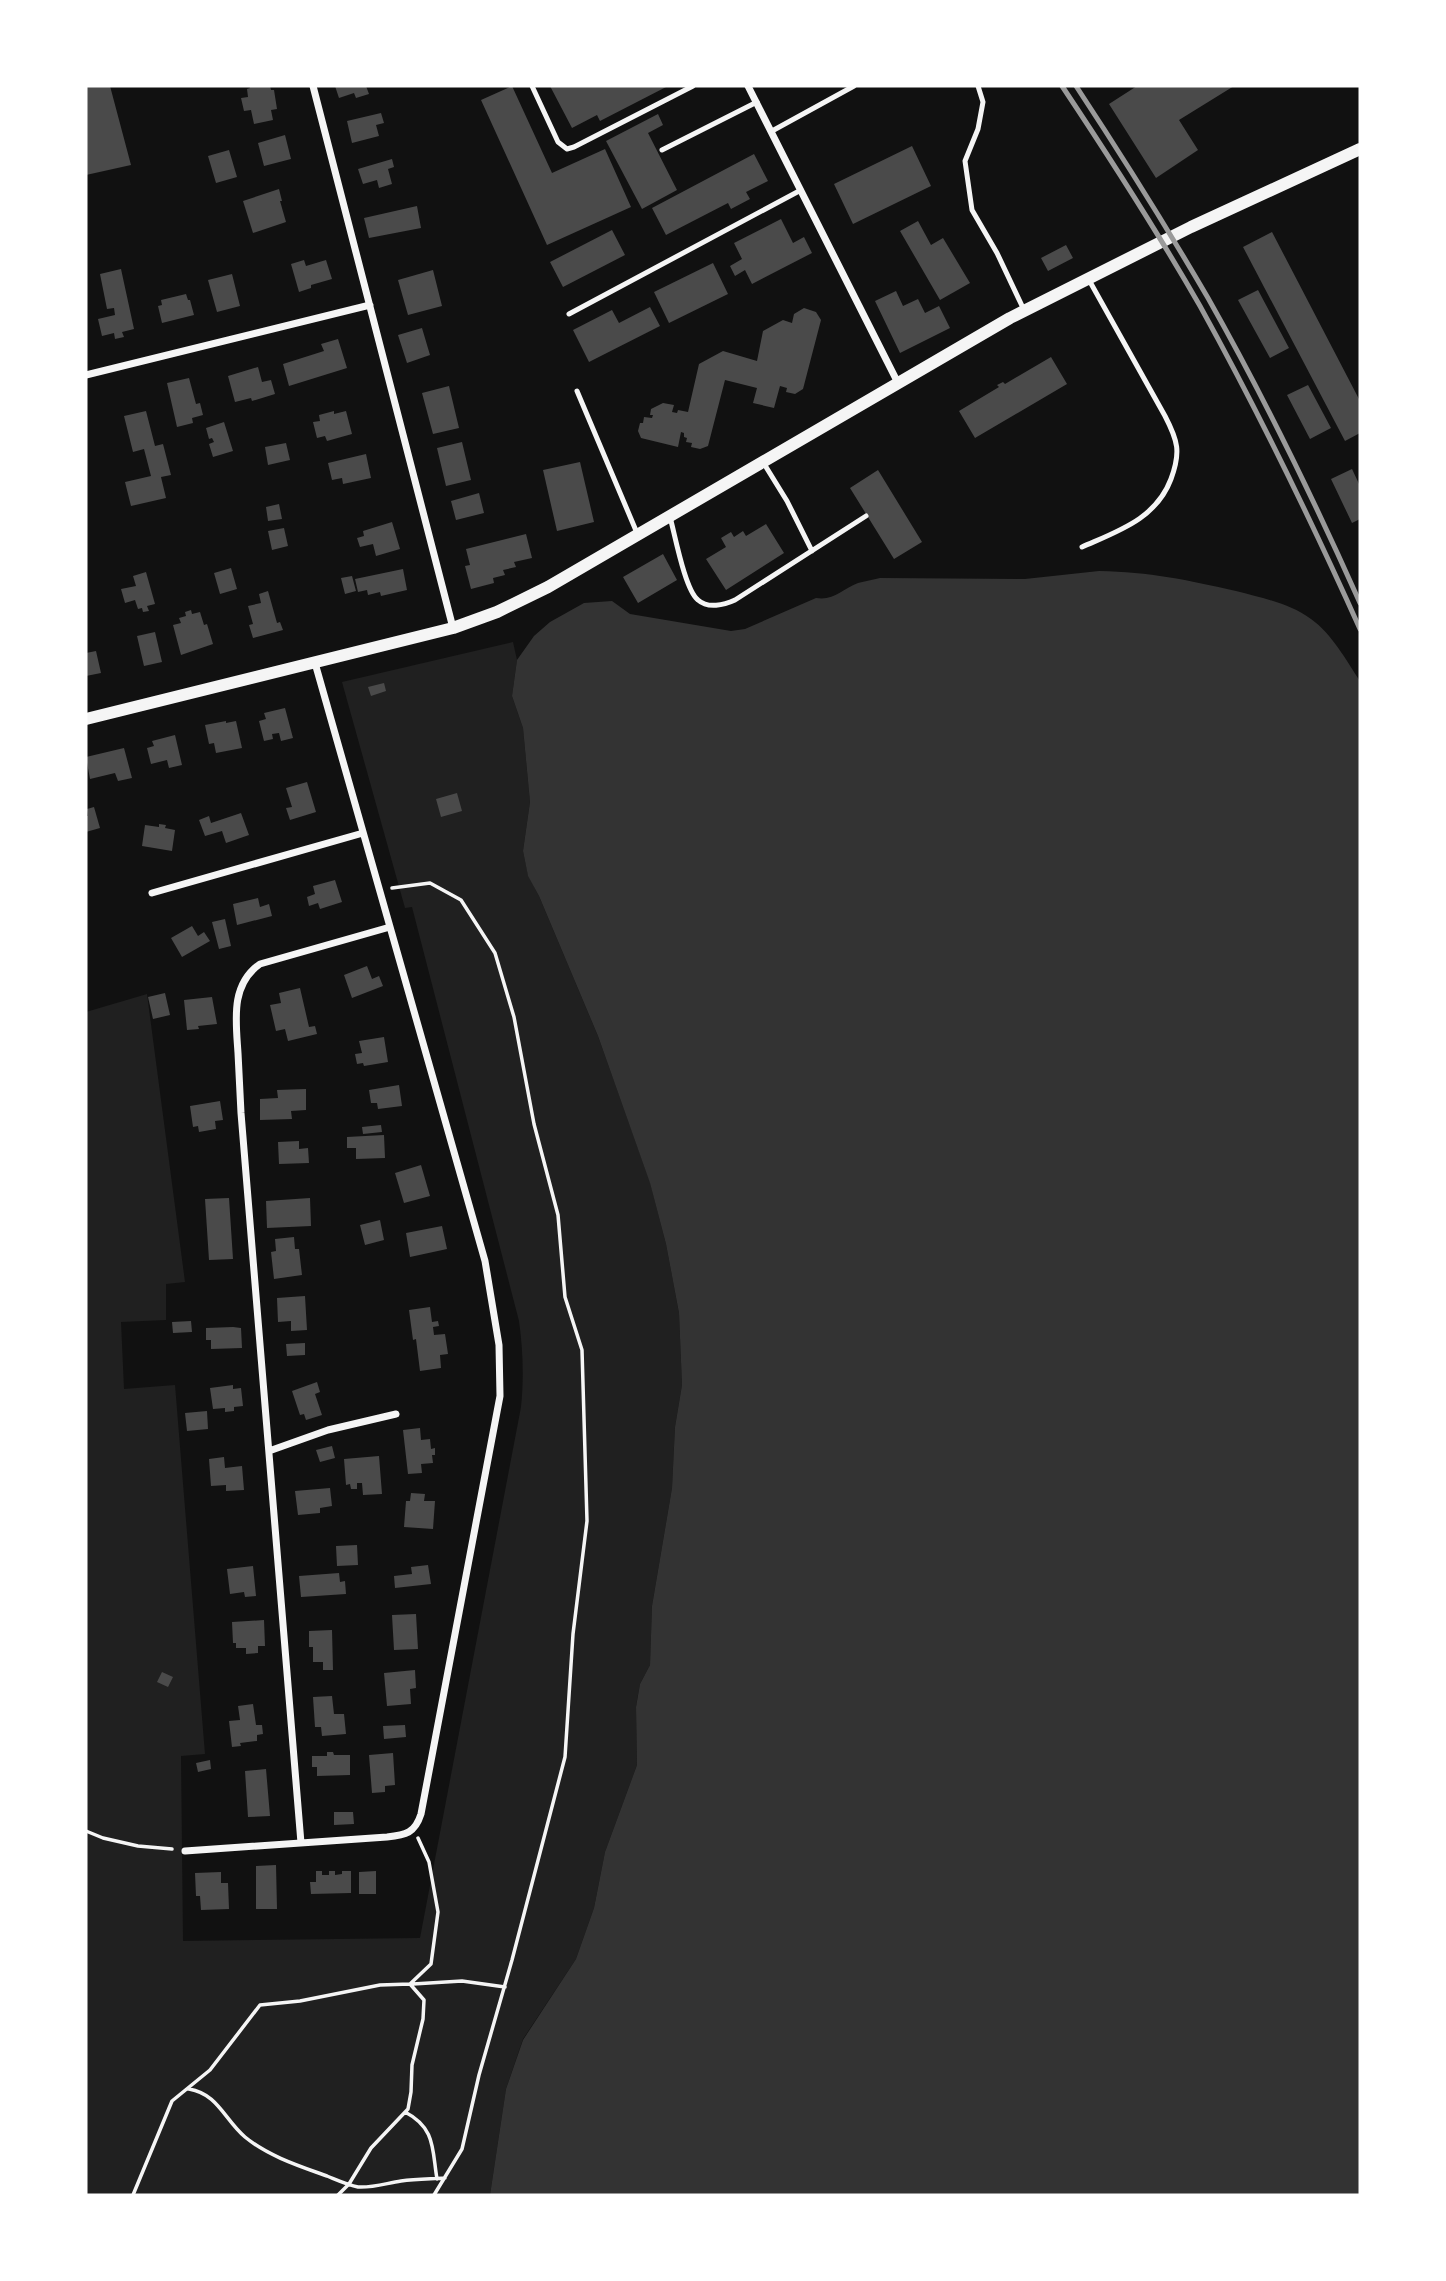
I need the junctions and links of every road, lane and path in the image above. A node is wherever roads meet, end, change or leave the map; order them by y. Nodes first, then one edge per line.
1 (313, 86) edge
2 (532, 86) edge
3 (693, 86) edge
4 (748, 86) edge
5 (855, 86) edge
6 (978, 86) edge
7 (757, 102) junction
8 (772, 131) junction
9 (1360, 149) edge
10 (662, 150) dead end
11 (801, 190) junction
12 (1088, 278) junction
13 (370, 305) junction
14 (1024, 311) junction
15 (569, 314) dead end
16 (86, 375) edge
17 (898, 383) junction
18 (577, 391) dead end
19 (763, 462) junction
20 (866, 516) dead end
21 (670, 517) junction
22 (638, 536) junction
23 (1082, 547) dead end
24 (812, 551) junction
25 (453, 628) junction
26 (315, 663) junction
27 (86, 719) edge
28 (363, 833) junction
29 (379, 890) junction
30 (152, 893) dead end
31 (390, 927) junction
32 (396, 1414) dead end
33 (269, 1451) junction
34 (414, 1830) junction
35 (86, 1831) edge
36 (301, 1843) junction
37 (185, 1851) joint
38 (410, 1984) junction
39 (505, 1987) junction
40 (188, 2088) junction
41 (405, 2112) junction
42 (445, 2178) junction
43 (437, 2179) junction
44 (349, 2184) junction
45 (133, 2195) edge
46 (338, 2195) edge
47 (434, 2195) edge

1 - 13 street
2 - 3 lane
4 - 7 street
5 - 8 lane
6 - 14 lane
7 - 8 street
7 - 10 lane
8 - 11 street
9 - 12 street
11 - 15 lane
11 - 17 street
12 - 14 street
12 - 23 lane
13 - 16 street
13 - 25 street
14 - 17 street
17 - 19 street
18 - 22 lane
19 - 21 street
19 - 24 lane
20 - 24 lane
21 - 22 street
21 - 24 lane
22 - 25 street
25 - 26 street
26 - 27 street
26 - 28 street
28 - 29 street
28 - 30 street
29 - 31 street
29 - 39 path
31 - 33 street
31 - 34 street
32 - 33 street
33 - 36 street
34 - 36 street
34 - 38 path
35 - 37 path
36 - 37 street
38 - 39 path
38 - 40 path
38 - 41 path
39 - 42 path
40 - 44 path
40 - 45 path
41 - 43 path
41 - 44 path
42 - 43 path
42 - 47 path
43 - 44 path
44 - 46 path

